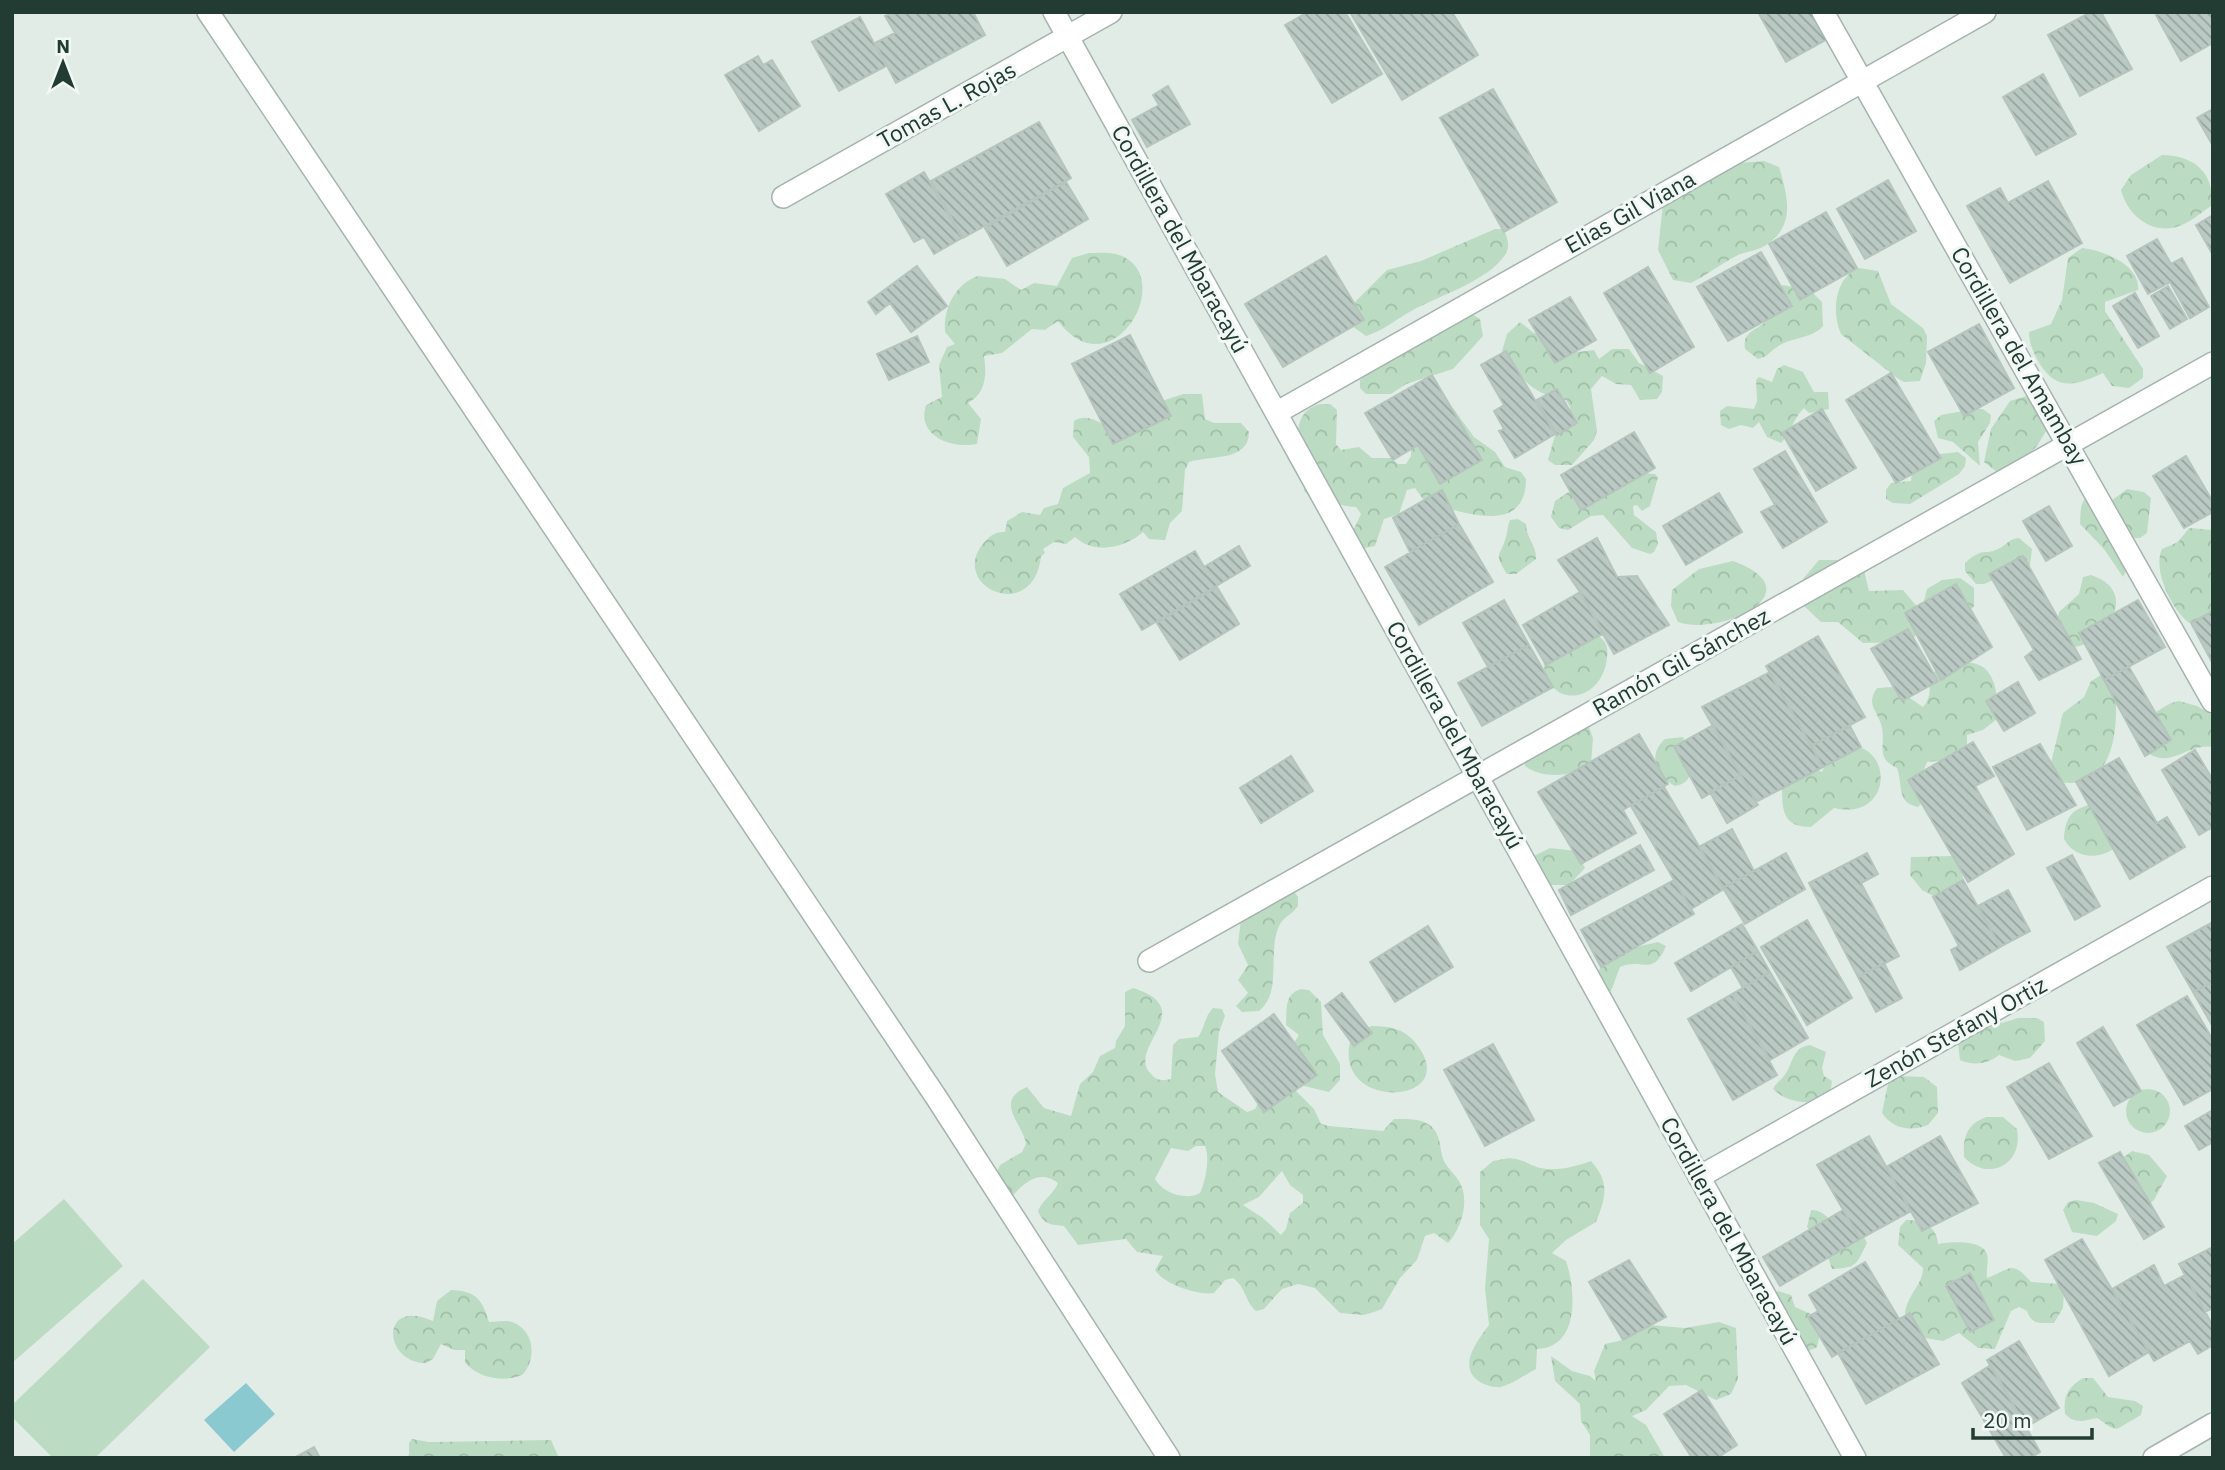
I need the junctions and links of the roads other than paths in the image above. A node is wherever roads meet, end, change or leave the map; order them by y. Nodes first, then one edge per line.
1 (208, 12) edge
2 (1054, 12) edge
3 (1111, 12) edge
4 (1823, 12) edge
5 (1985, 12) edge
6 (1068, 37) junction
7 (1862, 81) junction
8 (783, 197) dead end
9 (2213, 363) edge
10 (1276, 413) junction
11 (2070, 444) junction
12 (2213, 702) edge
13 (1478, 776) junction
14 (2213, 887) edge
15 (1149, 961) dead end
16 (1699, 1177) junction
17 (2213, 1424) edge
18 (1169, 1458) edge
19 (1855, 1458) edge
20 (2154, 1458) edge

1 - 18 street
2 - 6 street, Cordillera del Mbaracayú
3 - 6 street, Tomas L. Rojas
4 - 7 street, Cordillera del Amambay
5 - 7 street, Elias Gil Viana
6 - 8 street, Tomas L. Rojas
6 - 10 street, Cordillera del Mbaracayú
7 - 10 street, Elias Gil Viana
7 - 11 street, Cordillera del Amambay
9 - 11 street, Ramón Gil Sánchez
10 - 13 street, Cordillera del Mbaracayú
11 - 12 street, Cordillera del Amambay
11 - 13 street, Ramón Gil Sánchez
13 - 15 street, Ramón Gil Sánchez
13 - 16 street, Cordillera del Mbaracayú
14 - 16 street, Zenón Stefany Ortiz
16 - 19 street, Cordillera del Mbaracayú
17 - 20 street

